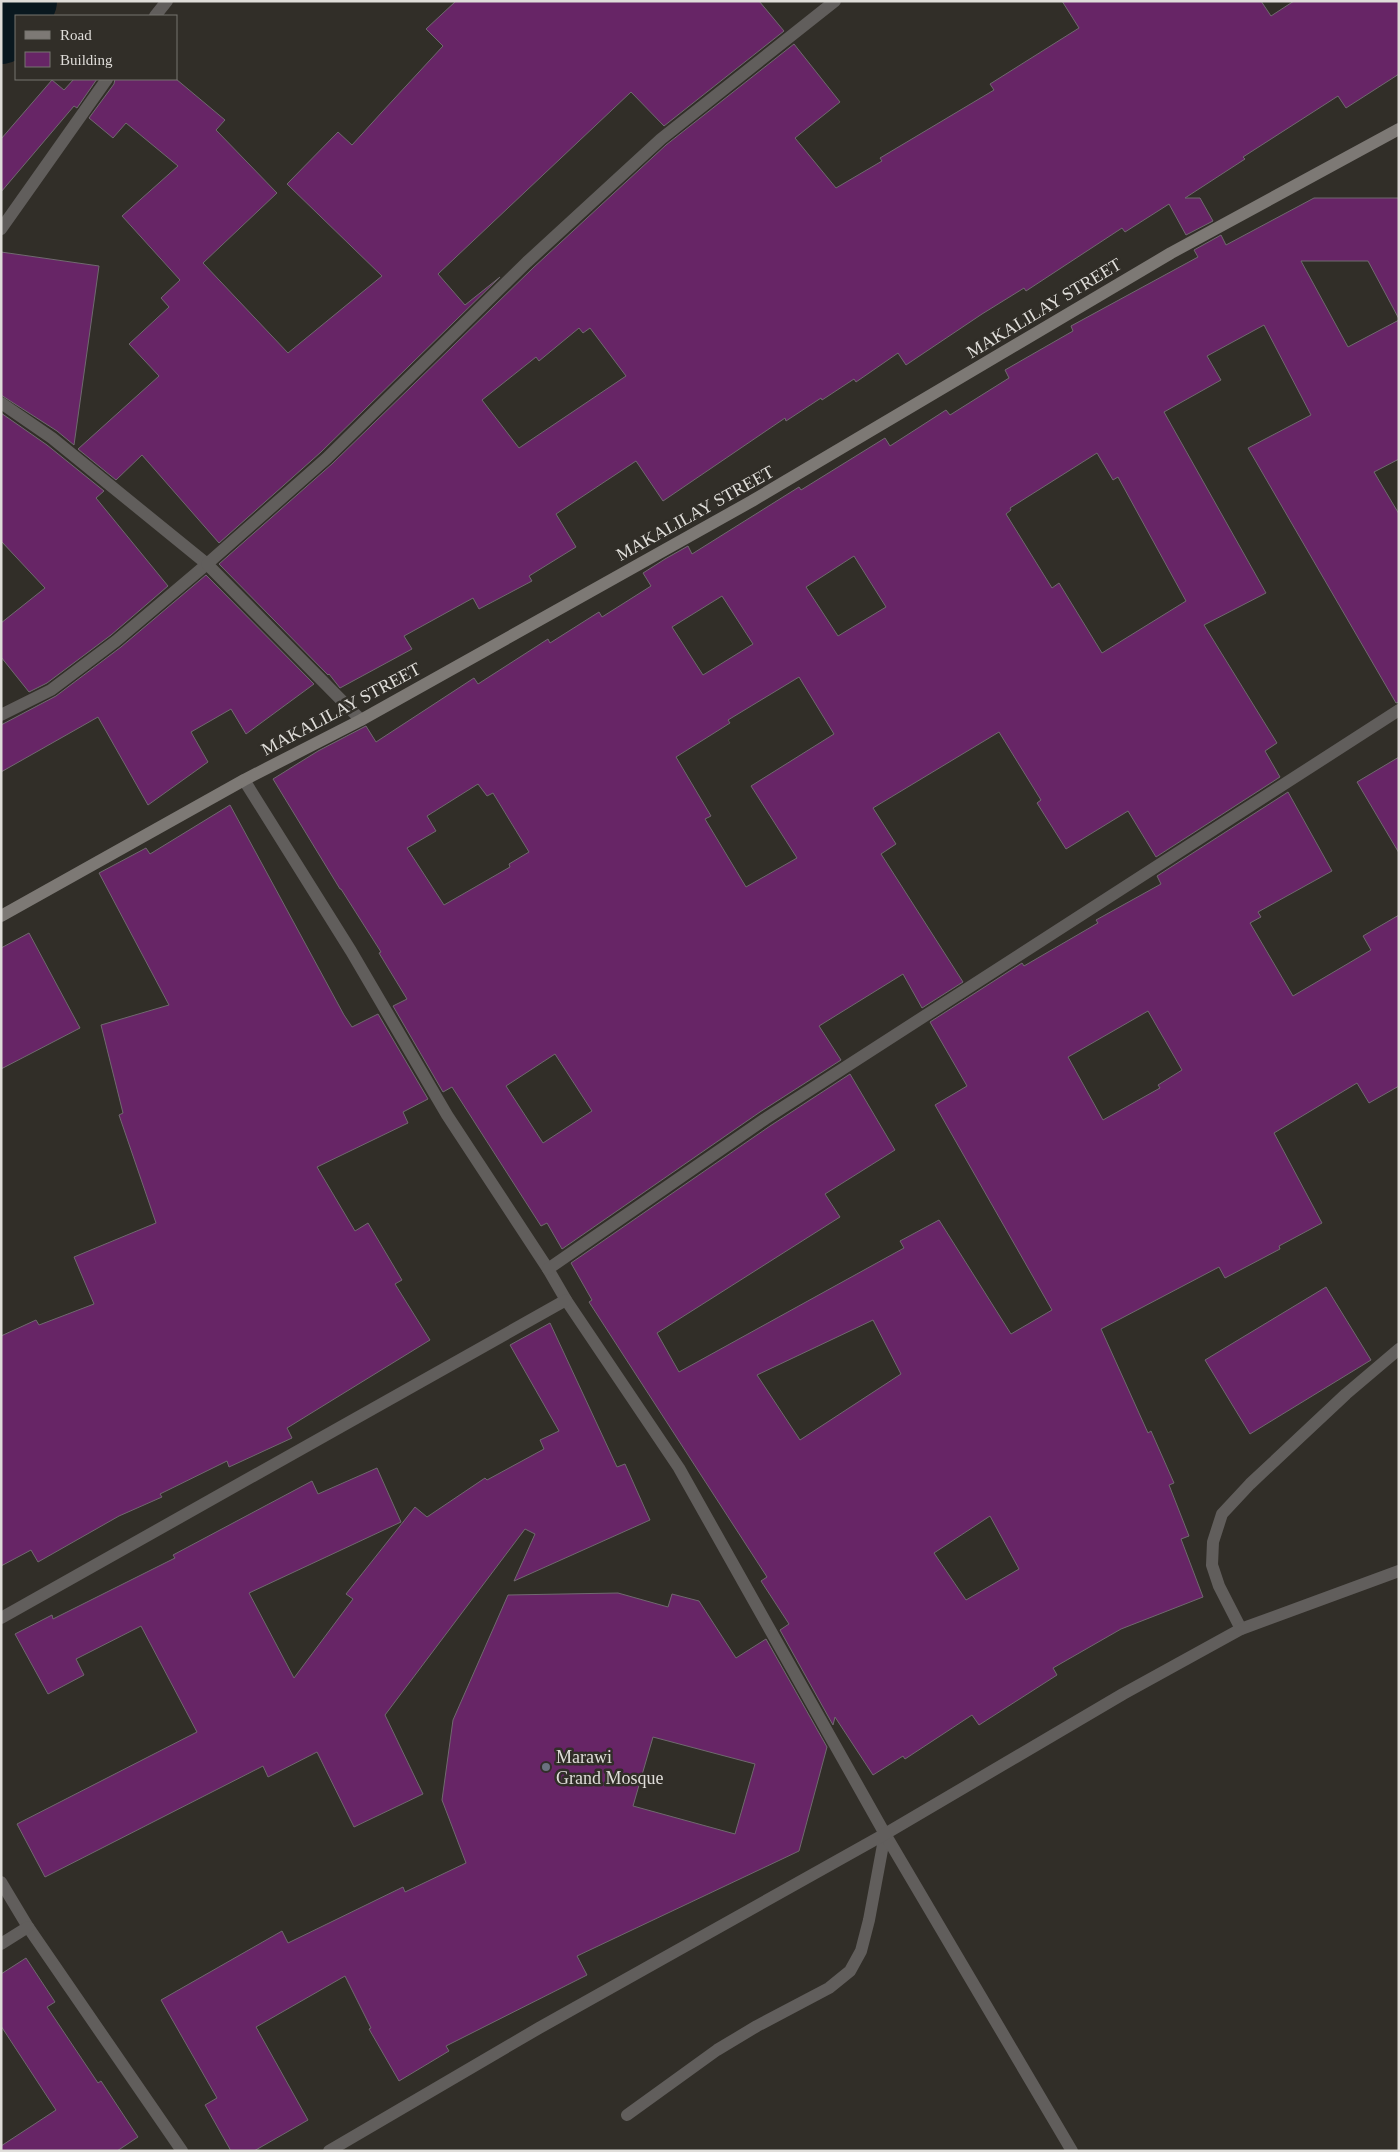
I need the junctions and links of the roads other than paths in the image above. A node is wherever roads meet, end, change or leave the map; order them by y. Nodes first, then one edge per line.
1 (167, 1) edge
2 (835, 1) edge
3 (156, 15) edge
4 (106, 80) edge
5 (1399, 129) edge
6 (1, 229) edge
7 (1, 403) edge
8 (207, 564) junction
9 (1399, 710) edge
10 (1, 715) edge
11 (360, 720) junction
12 (244, 780) junction
13 (1, 916) edge
14 (548, 1269) junction
15 (566, 1300) junction
16 (1399, 1349) edge
17 (1399, 1571) edge
18 (1, 1618) edge
19 (1241, 1628) junction
20 (885, 1834) junction
21 (1, 1882) edge
22 (28, 1927) junction
23 (1, 1944) edge
24 (627, 2115) dead end
25 (182, 2151) edge
26 (329, 2151) edge
27 (1072, 2151) edge

1 - 3 street
2 - 8 street
4 - 6 street
5 - 11 main road, MAKALILAY STREET
7 - 8 street
8 - 10 street
8 - 11 street
9 - 14 street
11 - 12 main road, MAKALILAY STREET
12 - 13 main road, MAKALILAY STREET
12 - 14 street
14 - 15 street
15 - 18 street
15 - 20 street
16 - 19 street
17 - 19 street
19 - 20 street
20 - 24 street
20 - 26 street
20 - 27 street
21 - 22 street
22 - 23 street
22 - 25 street

